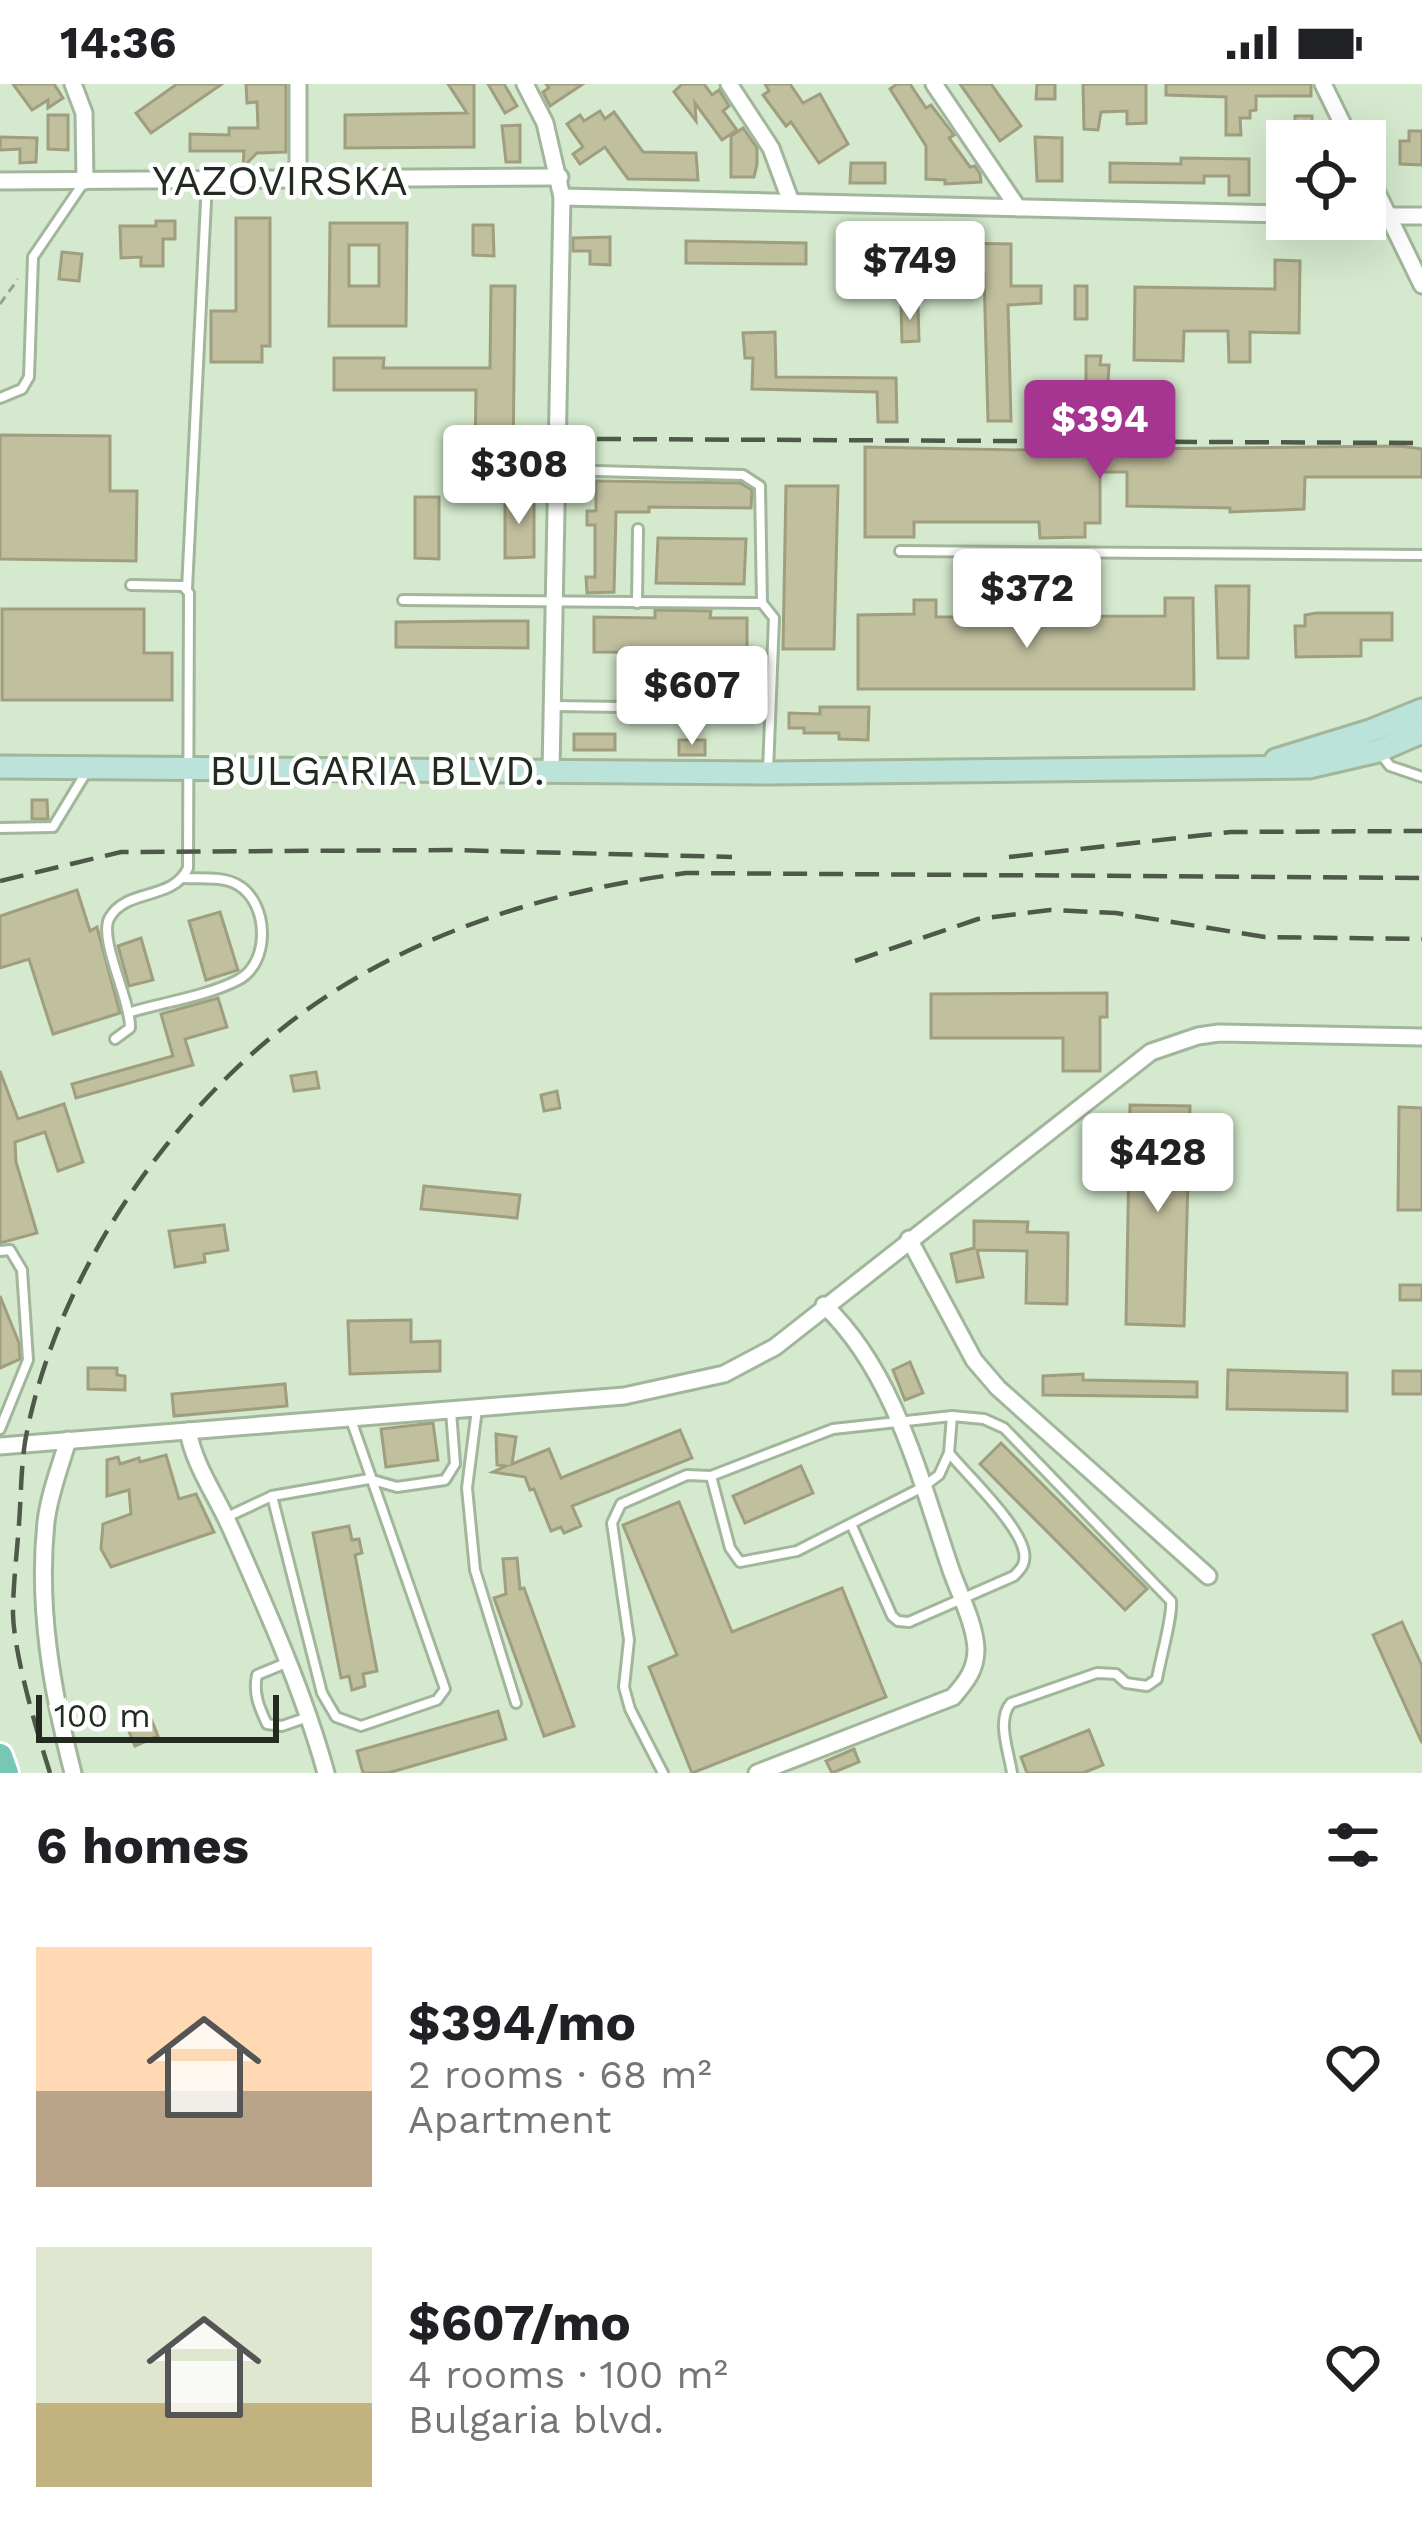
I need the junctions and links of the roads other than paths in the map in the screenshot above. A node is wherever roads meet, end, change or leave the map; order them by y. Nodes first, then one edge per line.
1 (74, 84) edge
2 (298, 84) edge
3 (525, 84) edge
4 (729, 84) edge
5 (934, 84) edge
6 (1323, 84) edge
7 (1341, 120) edge
8 (560, 178) junction
9 (298, 179) junction
10 (207, 180) junction
11 (0, 181) edge
12 (85, 181) junction
13 (562, 197) junction
14 (791, 202) junction
15 (1018, 208) junction
16 (1386, 209) edge
17 (1266, 214) edge
18 (1422, 216) edge
19 (1386, 217) edge
20 (1390, 217) junction
21 (1422, 285) edge
22 (0, 398) edge
23 (559, 470) junction
24 (638, 529) dead end
25 (900, 551) dead end
26 (1422, 555) edge
27 (131, 585) dead end
28 (187, 589) junction
29 (403, 600) dead end
30 (762, 603) junction
31 (556, 604) junction
32 (638, 604) junction
33 (554, 706) junction
34 (770, 709) junction
35 (1422, 710) edge
36 (1422, 732) edge
37 (1378, 751) junction
38 (1258, 766) junction
39 (0, 767) edge
40 (89, 767) junction
41 (190, 768) junction
42 (551, 770) junction
43 (768, 772) junction
44 (1422, 777) edge
45 (0, 828) edge
46 (183, 878) junction
47 (130, 1012) junction
48 (1422, 1037) edge
49 (115, 1039) dead end
50 (908, 1239) junction
51 (0, 1251) edge
52 (824, 1306) junction
53 (477, 1407) junction
54 (451, 1409) junction
55 (952, 1416) junction
56 (350, 1418) junction
57 (897, 1420) junction
58 (0, 1429) edge
59 (188, 1430) junction
60 (68, 1440) junction
61 (0, 1446) edge
62 (949, 1453) junction
63 (711, 1476) junction
64 (369, 1479) junction
65 (923, 1487) junction
66 (272, 1496) junction
67 (226, 1517) junction
68 (852, 1526) junction
69 (1208, 1576) dead end
70 (961, 1599) junction
71 (288, 1662) junction
72 (516, 1703) dead end
73 (308, 1717) junction
74 (0, 1756) edge
75 (6, 1773) edge
76 (73, 1773) edge
77 (326, 1773) edge
78 (663, 1773) edge
79 (757, 1773) edge
80 (1012, 1773) edge

1 - 12 street
2 - 9 street
3 - 8 street
4 - 14 street
5 - 15 street
6 - 7 street
8 - 9 street, YAZOVIRSKA
8 - 13 street
9 - 10 street, YAZOVIRSKA
10 - 12 street, YAZOVIRSKA
10 - 28 lane
11 - 12 street, YAZOVIRSKA
12 - 22 lane
13 - 14 street
13 - 23 street
14 - 15 street
15 - 17 street
16 - 20 street
18 - 20 street
19 - 20 street
20 - 21 street
23 - 30 lane
23 - 31 street
24 - 32 lane
25 - 26 lane
27 - 28 lane
28 - 41 lane
29 - 31 lane
30 - 32 lane
30 - 34 lane
31 - 32 lane
31 - 33 street
33 - 34 lane
33 - 42 street
34 - 43 lane
35 - 38 street, BULGARIA BLVD.
36 - 37 street, BULGARIA BLVD.
37 - 38 street, BULGARIA BLVD.
37 - 44 lane
38 - 43 street, BULGARIA BLVD.
39 - 40 street, BULGARIA BLVD.
40 - 41 street, BULGARIA BLVD.
40 - 45 lane
41 - 42 street, BULGARIA BLVD.
41 - 46 lane
42 - 43 street, BULGARIA BLVD.
46 - 47 lane
46 - 47 lane
47 - 49 lane
48 - 50 street
50 - 52 street
50 - 69 street
51 - 58 lane
52 - 53 street
52 - 57 street
53 - 54 street
53 - 72 lane
54 - 56 street
54 - 64 lane
55 - 57 lane
55 - 62 lane
55 - 80 lane
56 - 59 street
56 - 64 lane
57 - 63 lane
57 - 65 street
59 - 60 street
59 - 67 street
60 - 61 street
60 - 76 street
62 - 65 lane
62 - 70 lane
63 - 68 lane
63 - 78 lane
64 - 66 lane
64 - 66 lane
65 - 68 lane
65 - 70 street
66 - 67 lane
67 - 71 street
68 - 70 lane
70 - 79 street
71 - 73 street
71 - 73 lane
73 - 77 street
74 - 75 main road

